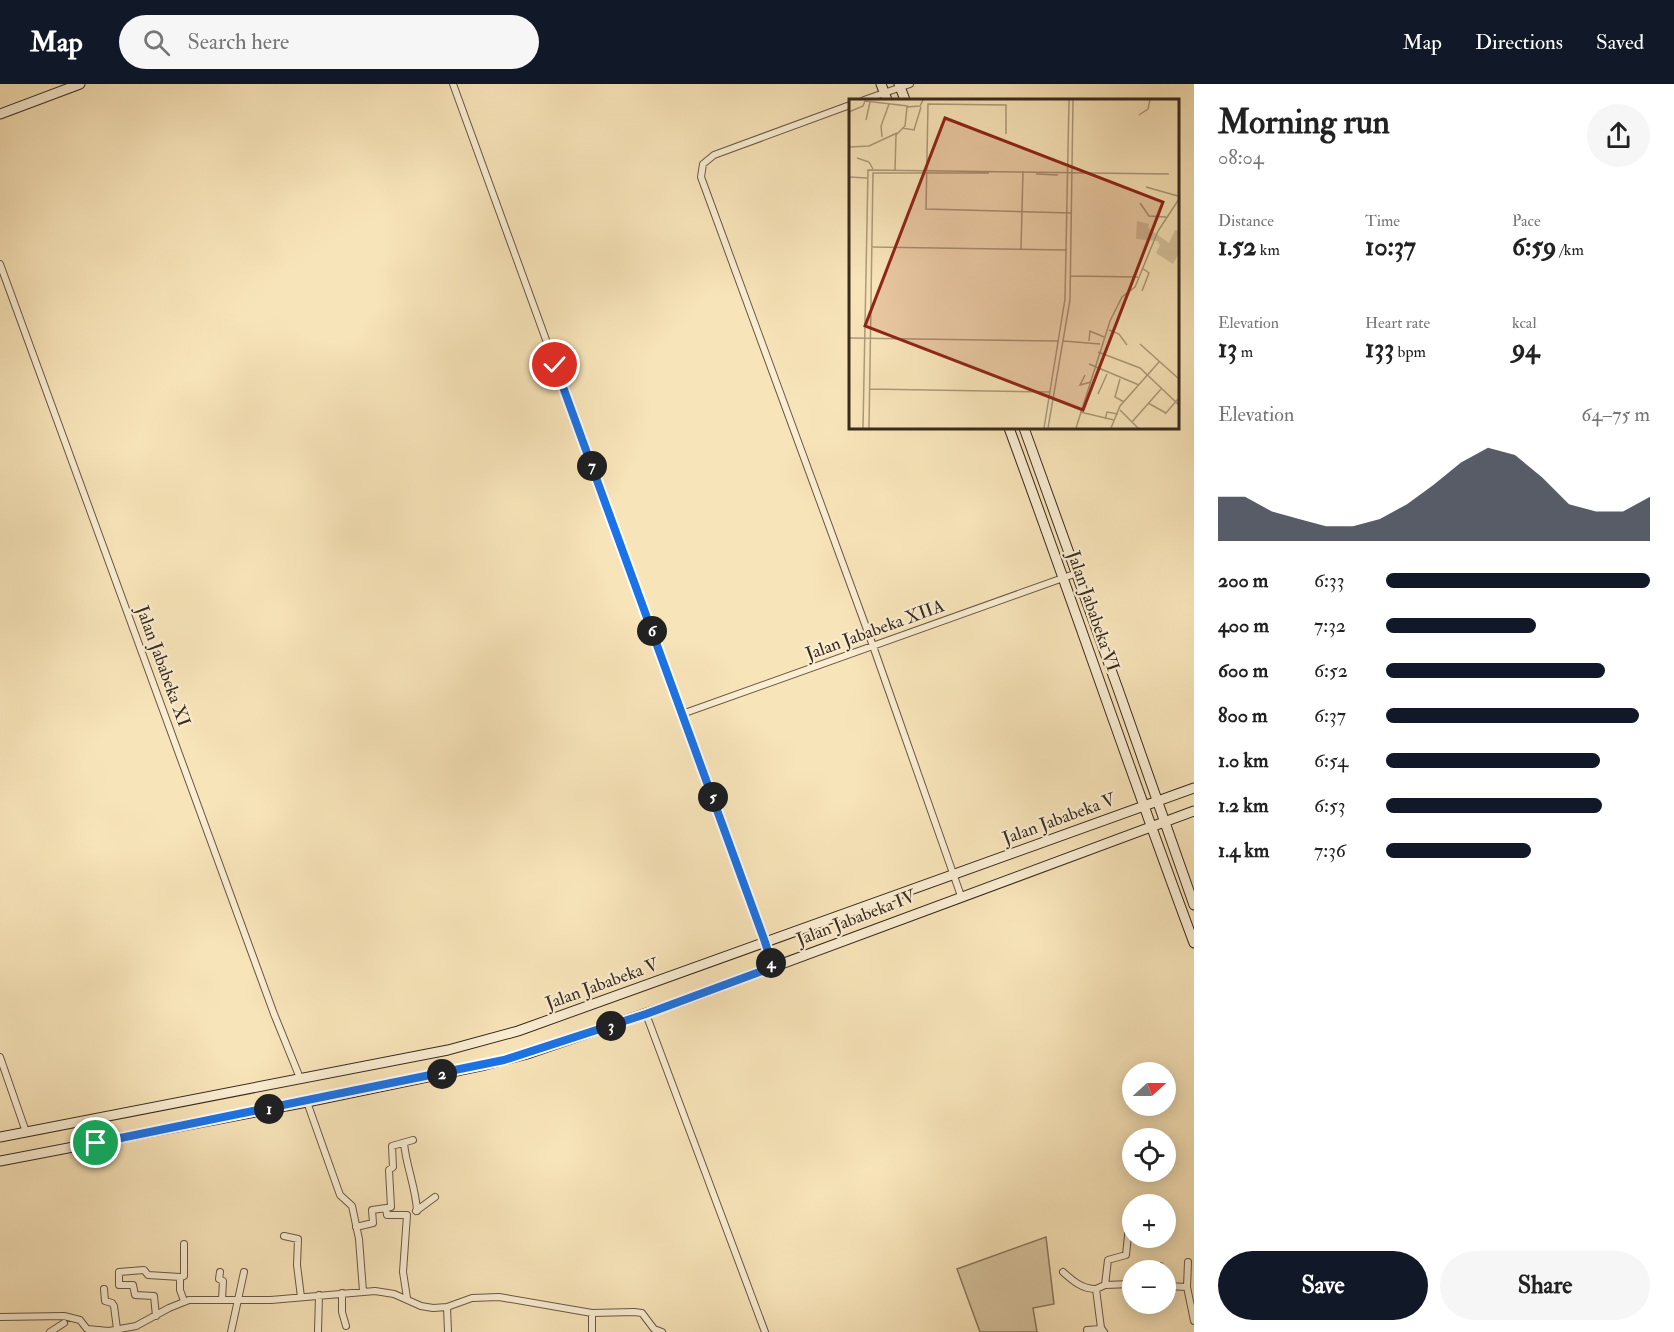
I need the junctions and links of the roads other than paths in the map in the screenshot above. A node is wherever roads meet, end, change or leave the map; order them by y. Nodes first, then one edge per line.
1 (80, 84) edge
2 (453, 84) edge
3 (903, 85) edge
4 (884, 92) edge
5 (866, 99) edge
6 (849, 105) edge
7 (0, 114) edge
8 (0, 264) edge
9 (1009, 429) edge
10 (1024, 429) edge
11 (1077, 573) junction
12 (1065, 577) junction
13 (873, 646) junction
14 (682, 714) junction
15 (1194, 788) edge
16 (1157, 801) junction
17 (1144, 806) junction
18 (1194, 811) edge
19 (1164, 822) junction
20 (1151, 826) junction
21 (953, 874) junction
22 (961, 896) junction
23 (1194, 905) edge
24 (765, 942) junction
25 (1194, 944) edge
26 (773, 967) junction
27 (646, 1014) junction
28 (0, 1057) edge
29 (300, 1078) junction
30 (307, 1102) junction
31 (26, 1132) junction
32 (0, 1137) edge
33 (413, 1140) dead end
34 (404, 1143) junction
35 (0, 1161) edge
36 (435, 1197) dead end
37 (386, 1208) junction
38 (417, 1211) junction
39 (406, 1215) junction
40 (357, 1227) junction
41 (284, 1236) dead end
42 (184, 1244) dead end
43 (1127, 1248) edge
44 (1188, 1262) dead end
45 (220, 1272) dead end
46 (244, 1272) dead end
47 (1063, 1272) dead end
48 (180, 1277) junction
49 (1122, 1284) edge
50 (1105, 1285) junction
51 (1176, 1286) edge
52 (1187, 1287) junction
53 (104, 1289) dead end
54 (1096, 1289) junction
55 (363, 1291) junction
56 (342, 1293) junction
57 (319, 1295) junction
58 (301, 1297) junction
59 (407, 1298) junction
60 (222, 1300) junction
61 (238, 1300) junction
62 (184, 1301) junction
63 (447, 1307) junction
64 (592, 1313) junction
65 (156, 1316) junction
66 (0, 1317) edge
67 (64, 1320) junction
68 (1194, 1321) edge
69 (346, 1326) dead end
70 (117, 1329) junction
71 (135, 1329) edge
72 (1087, 1330) dead end
73 (1103, 1331) edge
74 (50, 1332) edge
75 (67, 1332) edge
76 (231, 1332) edge
77 (318, 1332) edge
78 (448, 1332) edge
79 (592, 1332) edge
80 (662, 1332) edge
81 (765, 1332) edge

1 - 7 street
2 - 14 street
3 - 4 street
4 - 5 street
6 - 13 street
8 - 29 street, Jalan Jababeka XI
9 - 12 street, Jalan Jababeka VI
10 - 11 street, Jalan Jababeka VI
11 - 12 street, Jalan Jababeka XIIA
11 - 16 street, Jalan Jababeka VI
12 - 13 street, Jalan Jababeka XIIA
12 - 17 street, Jalan Jababeka VI
13 - 14 street, Jalan Jababeka XIIA
13 - 21 street
14 - 24 street
15 - 16 street, Jalan Jababeka V
16 - 17 street, Jalan Jababeka V
16 - 19 street, Jalan Jababeka VI
17 - 20 street, Jalan Jababeka VI
17 - 21 street, Jalan Jababeka V
18 - 19 street, Jalan Jababeka IV
19 - 20 street, Jalan Jababeka IV
19 - 23 street, Jalan Jababeka VI
20 - 22 street, Jalan Jababeka IV
20 - 25 street, Jalan Jababeka VI
21 - 22 street
21 - 24 street, Jalan Jababeka V
22 - 26 street, Jalan Jababeka IV
24 - 26 street
24 - 29 street, Jalan Jababeka V
26 - 27 street, Jalan Jababeka IV
27 - 30 street, Jalan Jababeka IV
27 - 81 street
28 - 31 street
29 - 31 street, Jalan Jababeka V
30 - 35 street, Jalan Jababeka IV
30 - 40 street
31 - 32 street, Jalan Jababeka V
33 - 34 street
34 - 37 street
34 - 38 street
36 - 38 street
37 - 39 street
37 - 40 street
38 - 39 street
39 - 59 street
40 - 55 street
41 - 58 street
42 - 48 street
43 - 50 street
44 - 52 street
45 - 60 street
46 - 61 street
47 - 54 street
48 - 62 street
48 - 65 street
49 - 50 street
50 - 54 street
51 - 52 street
52 - 68 street
53 - 70 street
54 - 73 street
55 - 56 street
55 - 59 street
56 - 57 street
56 - 69 street
57 - 58 street
57 - 77 street
58 - 61 street
59 - 63 street
60 - 61 street
60 - 62 street
61 - 76 street
62 - 65 street
63 - 64 street
63 - 78 street
64 - 79 street
64 - 80 street
65 - 71 street
66 - 67 street
67 - 70 street
67 - 74 street
67 - 75 street
70 - 71 street
72 - 73 street

